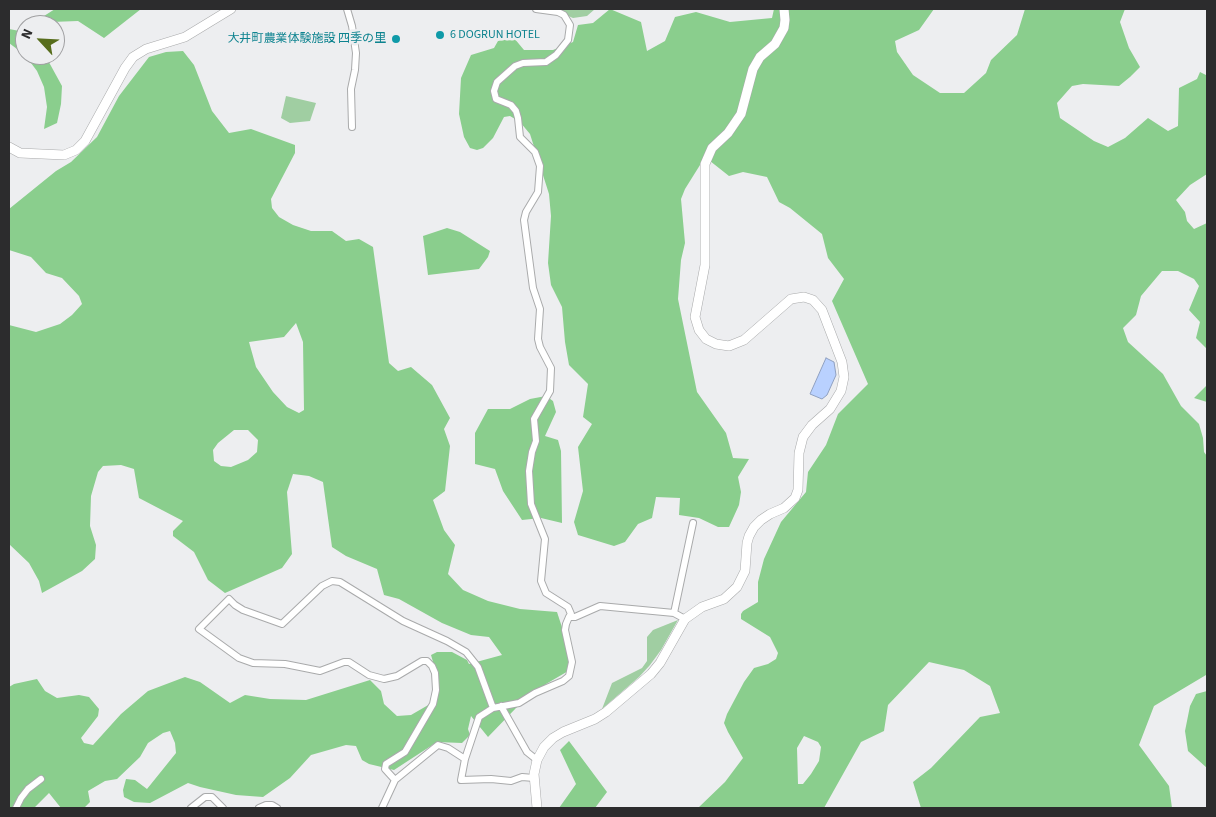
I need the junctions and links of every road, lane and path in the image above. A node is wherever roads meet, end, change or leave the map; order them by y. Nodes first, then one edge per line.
1 (231, 9) edge
2 (347, 9) edge
3 (536, 9) edge
4 (784, 9) edge
5 (352, 127) dead end
6 (9, 147) edge
7 (693, 523) dead end
8 (674, 613) junction
9 (569, 617) junction
10 (685, 620) junction
11 (501, 706) junction
12 (493, 708) junction
13 (466, 759) junction
14 (537, 760) junction
15 (41, 778) dead end
16 (534, 778) junction
17 (395, 780) junction
18 (16, 808) edge
19 (191, 808) edge
20 (223, 808) edge
21 (259, 808) edge
22 (277, 808) edge
23 (382, 808) edge
24 (537, 808) edge

1 - 6 street
2 - 5 street
3 - 9 street
4 - 10 street
7 - 8 street
8 - 9 street
8 - 10 street
9 - 11 street
10 - 14 street
11 - 12 street
11 - 14 street
12 - 13 street
12 - 17 street
13 - 16 street
13 - 17 street
14 - 16 street
15 - 18 street
16 - 24 street
17 - 23 street
19 - 20 street
21 - 22 street

